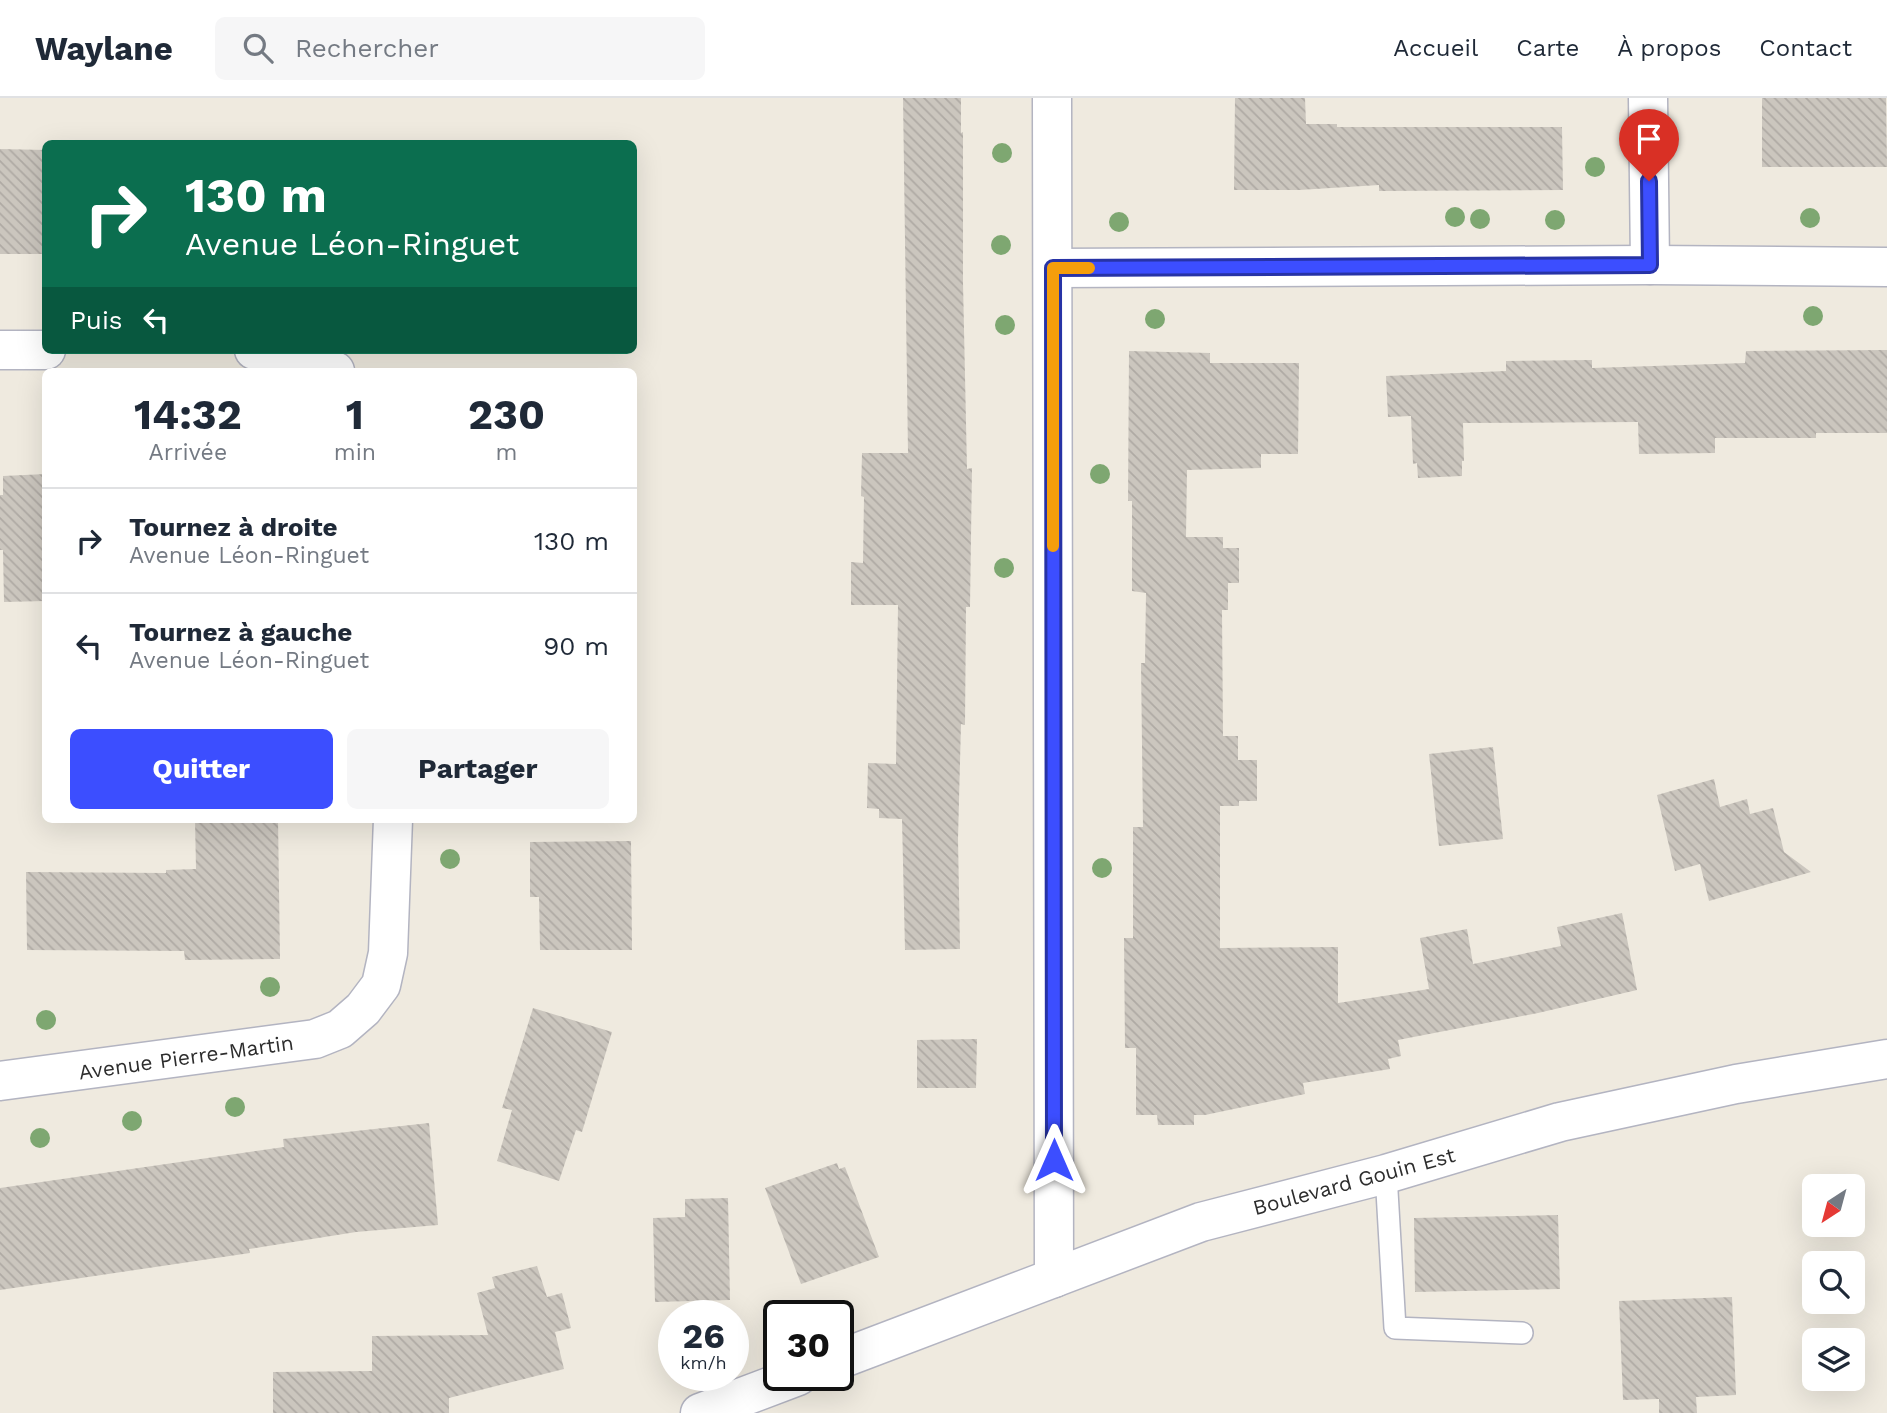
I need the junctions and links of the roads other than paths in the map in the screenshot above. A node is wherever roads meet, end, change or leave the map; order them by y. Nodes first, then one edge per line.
1 (1052, 98) edge
2 (1648, 98) edge
3 (1650, 265) junction
4 (1887, 267) edge
5 (1053, 268) junction
6 (0, 350) edge
7 (42, 350) edge
8 (274, 354) edge
9 (328, 368) edge
10 (393, 823) edge
11 (1887, 1059) edge
12 (0, 1082) edge
13 (1386, 1174) junction
14 (1054, 1278) junction
15 (1522, 1333) dead end
16 (854, 1354) edge
17 (763, 1389) edge
18 (700, 1413) edge

1 - 5 street
2 - 3 street
3 - 4 street
3 - 5 street
5 - 14 street
6 - 7 street
8 - 9 street
10 - 12 street, Avenue Pierre-Martin
11 - 13 street, Boulevard Gouin Est
13 - 14 street, Boulevard Gouin Est
13 - 15 lane
14 - 16 street, Boulevard Gouin Est
17 - 18 street

